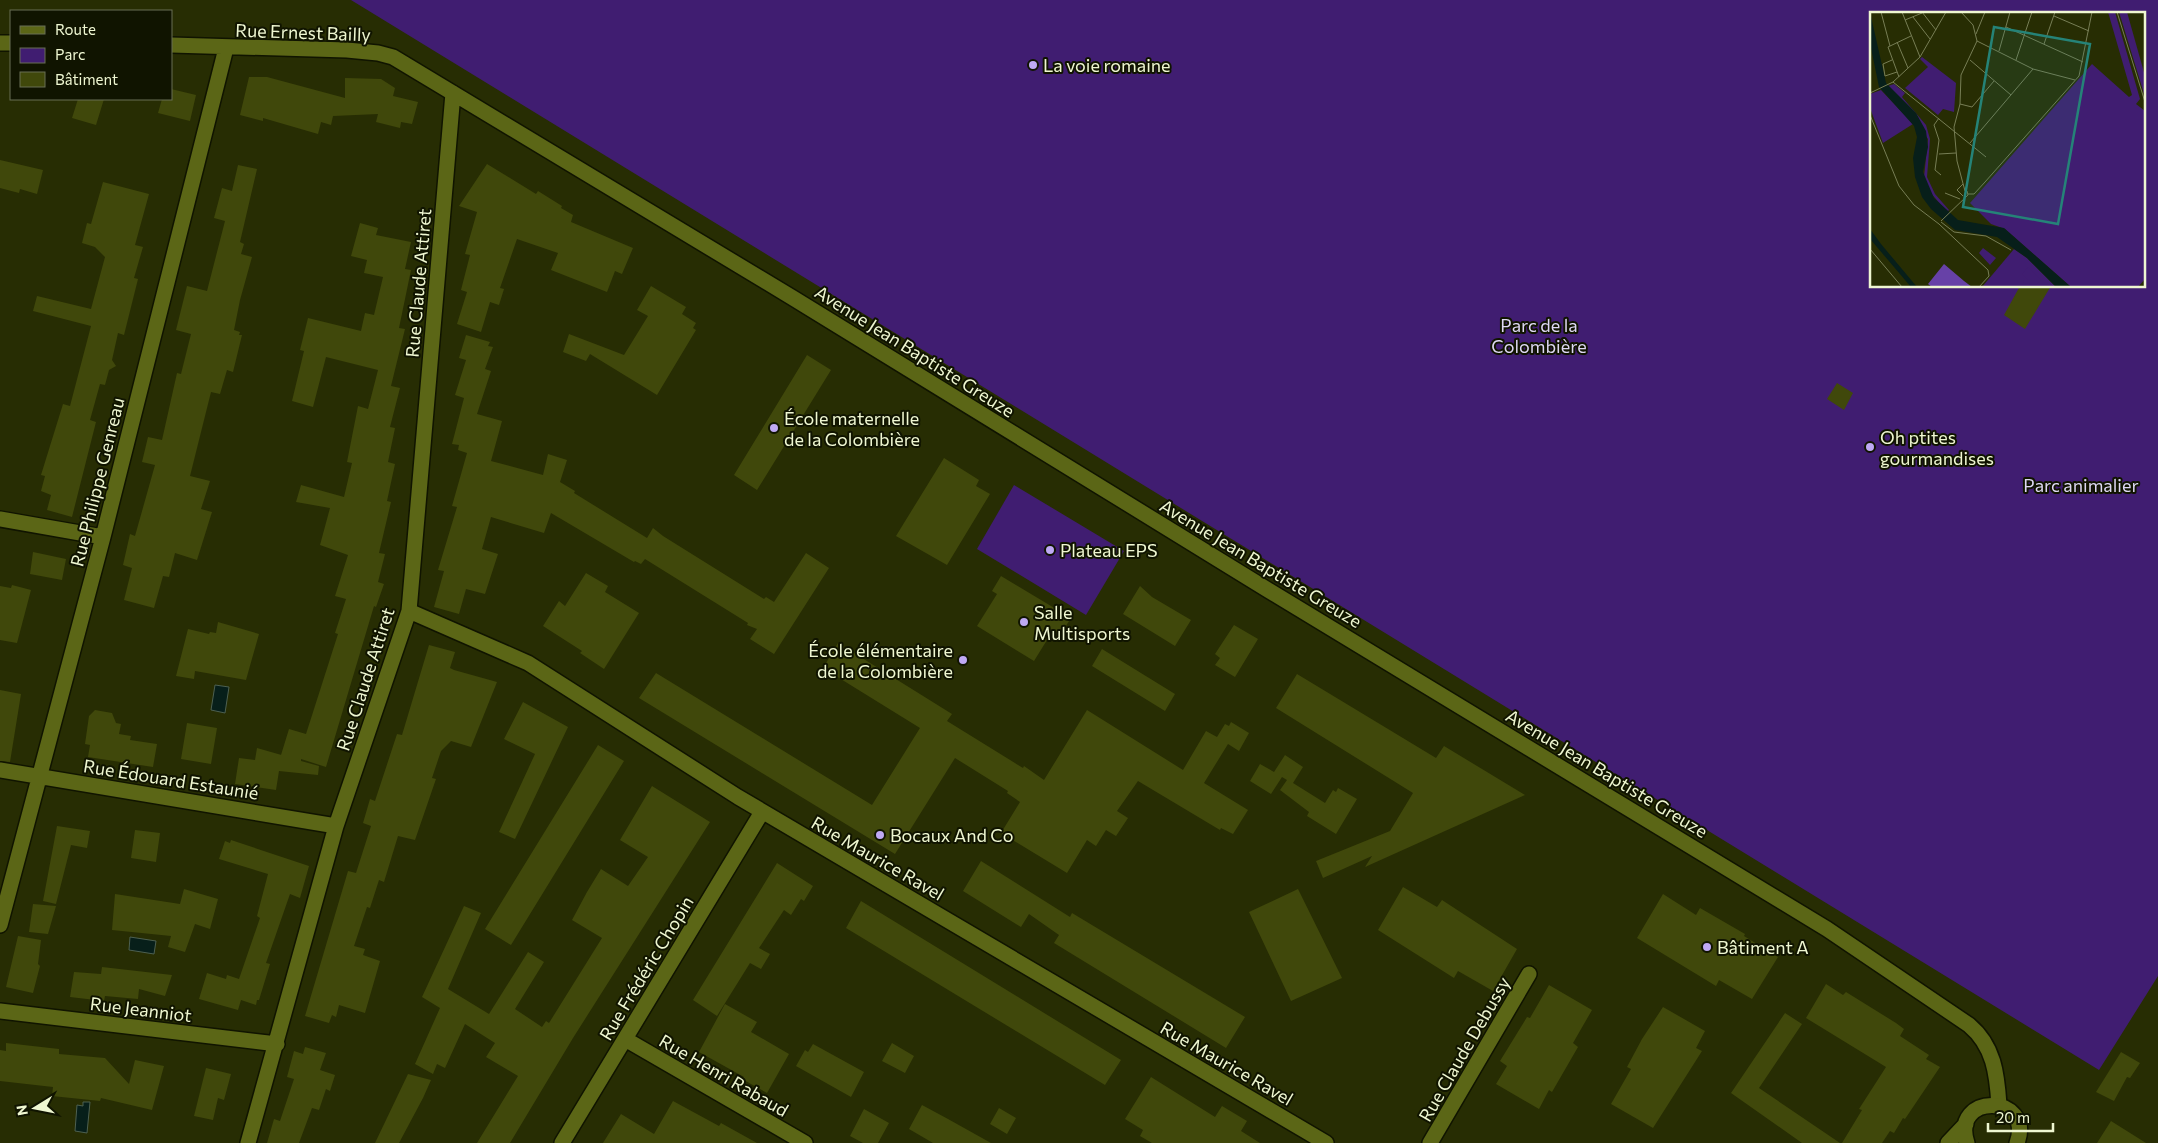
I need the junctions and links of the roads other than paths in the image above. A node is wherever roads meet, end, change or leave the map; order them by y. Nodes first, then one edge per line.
1 (172, 45) edge
2 (226, 48) junction
3 (453, 93) junction
4 (0, 519) edge
5 (102, 537) junction
6 (409, 611) junction
7 (0, 770) edge
8 (38, 776) junction
9 (762, 812) junction
10 (336, 826) junction
11 (0, 925) edge
12 (1529, 974) dead end
13 (0, 1011) edge
14 (625, 1039) junction
15 (277, 1044) junction
16 (1999, 1105) junction
17 (1966, 1124) junction
18 (248, 1143) edge
19 (562, 1143) edge
20 (805, 1143) edge
21 (1326, 1143) edge
22 (1430, 1143) edge
23 (1948, 1143) edge
24 (1967, 1143) edge
25 (2018, 1143) edge

1 - 2 street, Rue Ernest Bailly
2 - 3 street, Rue Ernest Bailly
2 - 5 street, Rue Philippe Genreau
3 - 6 street, Rue Claude Attiret
3 - 16 street, Avenue Jean Baptiste Greuze
4 - 5 street
5 - 8 street, Rue Philippe Genreau
6 - 9 street, Rue Maurice Ravel
6 - 10 street, Rue Claude Attiret
7 - 8 street, Rue Édouard Estaunié
8 - 10 street, Rue Édouard Estaunié
8 - 11 street, Rue Philippe Genreau
9 - 14 street, Rue Frédéric Chopin
9 - 21 street, Rue Maurice Ravel
10 - 15 street, Rue Claude Attiret
12 - 22 street, Rue Claude Debussy
13 - 15 street, Rue Jeanniot
14 - 19 street, Rue Frédéric Chopin
14 - 20 street, Rue Henri Rabaud
15 - 18 street, Rue Claude Attiret
16 - 17 street
16 - 25 street
17 - 23 street
17 - 24 street

